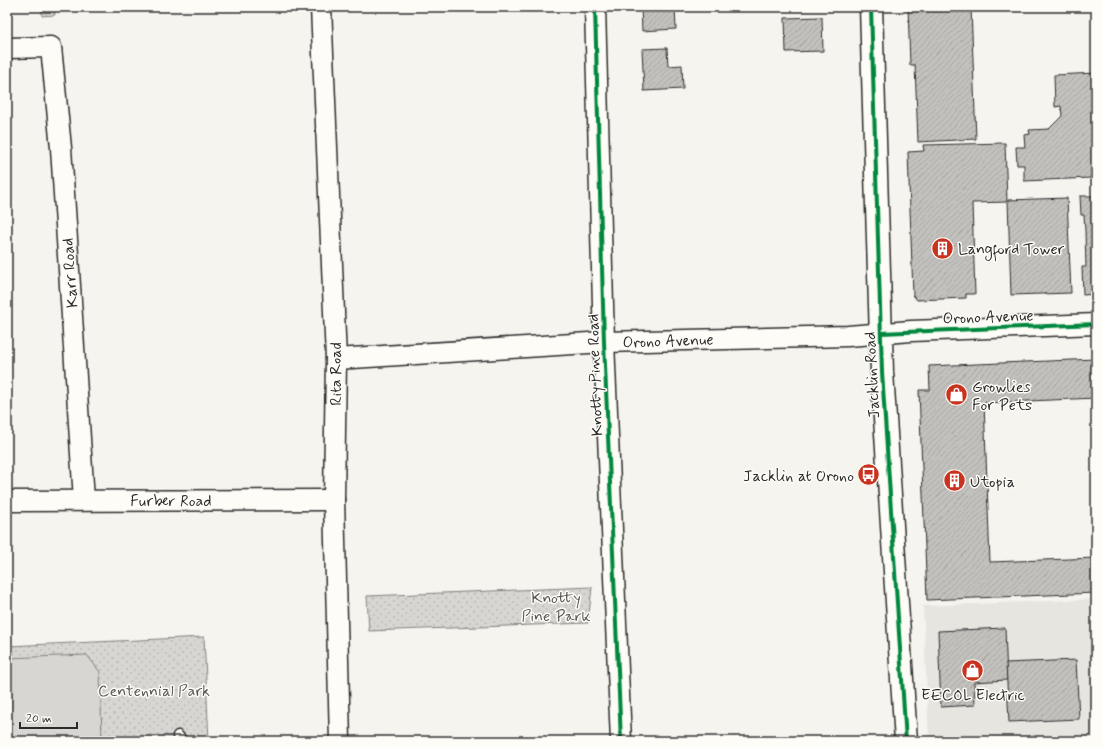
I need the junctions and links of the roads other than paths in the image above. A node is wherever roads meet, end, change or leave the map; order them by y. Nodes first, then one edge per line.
1 (321, 7) edge
2 (595, 7) edge
3 (871, 7) edge
4 (7, 48) edge
5 (1096, 324) edge
6 (881, 333) junction
7 (604, 342) junction
8 (336, 359) junction
9 (84, 500) junction
10 (334, 500) junction
11 (7, 501) edge
12 (340, 741) edge
13 (621, 741) edge
14 (906, 741) edge

1 - 8 street, Rita Road
2 - 7 street, Knotty Pine Road
3 - 6 main road, Jacklin Road
4 - 9 street, Karr Road
5 - 6 street, Orono Avenue
6 - 7 street, Orono Avenue
6 - 14 main road, Jacklin Road
7 - 8 street, Orono Avenue
7 - 13 street, Knotty Pine Road
8 - 10 street, Rita Road
9 - 10 street, Furber Road
9 - 11 street, Furber Road
10 - 12 street, Rita Road

